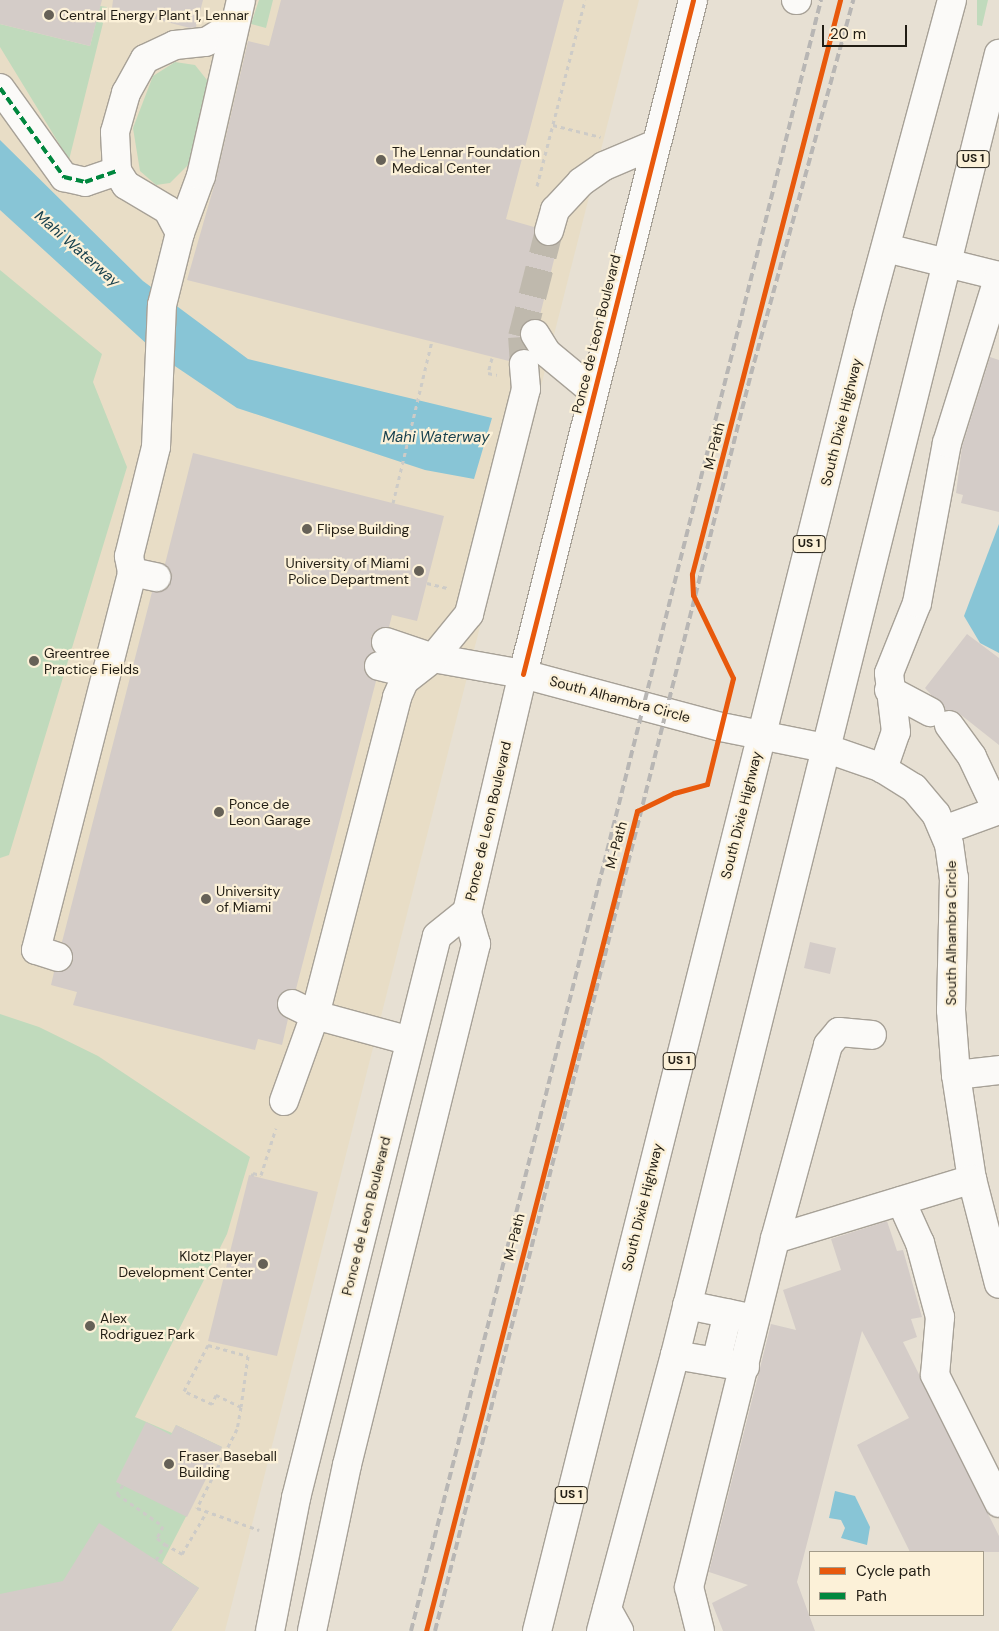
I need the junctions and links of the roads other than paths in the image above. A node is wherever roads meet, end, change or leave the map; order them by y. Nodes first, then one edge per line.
1 (241, 0) edge
2 (693, 0) edge
3 (952, 0) edge
4 (233, 26) junction
5 (190, 46) junction
6 (999, 54) edge
7 (224, 84) junction
8 (0, 88) edge
9 (656, 144) junction
10 (117, 171) junction
11 (201, 176) junction
12 (153, 199) junction
13 (549, 231) tunnel mouth
14 (180, 233) junction
15 (886, 248) junction
16 (947, 263) junction
17 (999, 276) edge
18 (535, 334) dead end
19 (524, 364) tunnel mouth
20 (593, 390) junction
21 (433, 658) junction
22 (411, 674) junction
23 (523, 674) junction
24 (889, 690) junction
25 (762, 733) junction
26 (826, 748) junction
27 (883, 769) junction
28 (998, 810) edge
29 (944, 830) junction
30 (467, 912) junction
31 (58, 957) dead end
32 (298, 1013) junction
33 (872, 1034) dead end
34 (410, 1041) junction
35 (999, 1070) edge
36 (956, 1075) junction
37 (284, 1101) road end
38 (972, 1179) junction
39 (901, 1201) junction
40 (776, 1239) junction
41 (999, 1284) edge
42 (687, 1305) junction
43 (728, 1313) junction
44 (755, 1319) junction
45 (675, 1355) junction
46 (716, 1362) junction
47 (745, 1367) junction
48 (999, 1503) edge
49 (545, 1601) junction
50 (609, 1624) edge
51 (270, 1631) edge
52 (312, 1631) edge
53 (537, 1631) edge
54 (554, 1631) edge
55 (700, 1631) edge

1 - 4 main road
2 - 9 main road, Ponce de Leon Boulevard
3 - 15 main road, South Dixie Highway / US 1
4 - 5 main road
4 - 7 main road
5 - 7 main road
5 - 10 main road
6 - 16 main road, US 1
7 - 11 main road
8 - 10 main road
9 - 13 main road
9 - 20 main road, Ponce de Leon Boulevard
10 - 12 main road
11 - 12 main road
11 - 14 main road
12 - 14 main road
14 - 31 main road
15 - 16 main road
15 - 25 main road, South Dixie Highway / US 1
16 - 17 main road
16 - 26 main road, US 1
17 - 24 main road
18 - 20 main road
19 - 21 main road
20 - 23 main road, Ponce de Leon Boulevard
21 - 22 main road
21 - 22 main road, South Alhambra Circle
21 - 23 main road, South Alhambra Circle
22 - 32 main road
23 - 25 main road, South Alhambra Circle
23 - 30 main road, Ponce de Leon Boulevard
24 - 27 main road
24 - 28 main road
25 - 26 main road, South Alhambra Circle
25 - 49 main road, South Dixie Highway / US 1
26 - 27 main road, South Alhambra Circle
26 - 42 main road, US 1
27 - 29 main road, South Alhambra Circle
28 - 29 main road
29 - 36 main road, South Alhambra Circle
30 - 34 main road, Ponce de Leon Boulevard
30 - 52 main road
32 - 34 main road
32 - 37 main road
33 - 40 main road
34 - 51 main road, Ponce de Leon Boulevard
35 - 36 main road
36 - 38 main road, South Alhambra Circle
38 - 39 main road
38 - 41 main road, South Alhambra Circle
39 - 40 main road
39 - 48 main road
40 - 44 main road
42 - 43 main road
42 - 45 main road, US 1
43 - 44 main road
43 - 46 main road
44 - 47 main road
45 - 46 main road
45 - 50 main road, US 1
46 - 47 main road
47 - 55 main road
49 - 53 main road, South Dixie Highway / US 1
49 - 54 main road

